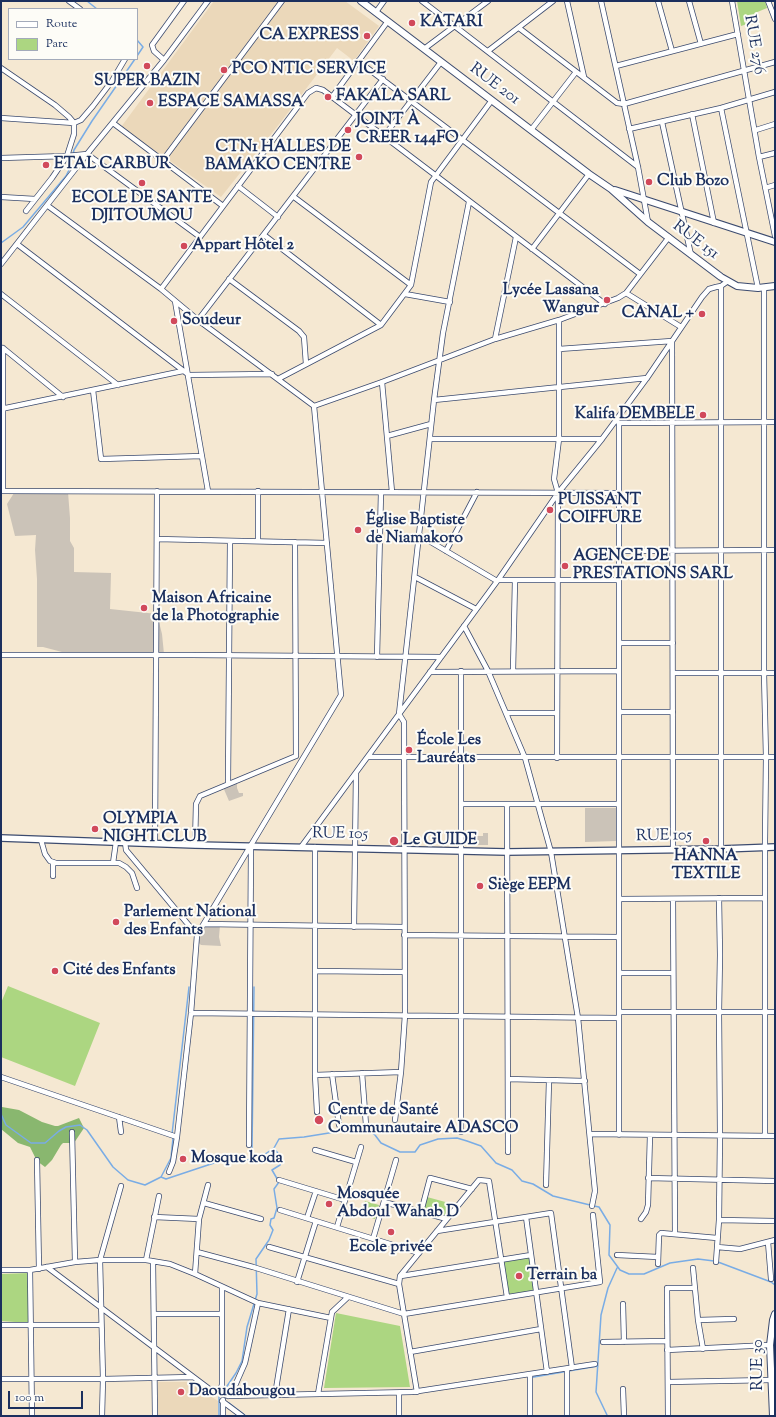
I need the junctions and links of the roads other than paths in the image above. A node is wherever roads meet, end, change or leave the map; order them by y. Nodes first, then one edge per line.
1 (70, 1) edge
2 (184, 1) edge
3 (208, 1) edge
4 (282, 1) edge
5 (361, 1) edge
6 (384, 1) edge
7 (422, 1) edge
8 (553, 1) edge
9 (567, 1) edge
10 (601, 1) edge
11 (658, 1) edge
12 (689, 1) edge
13 (732, 1) edge
14 (484, 2) edge
15 (770, 2) edge
16 (79, 8) edge
17 (376, 12) junction
18 (775, 19) edge
19 (388, 21) junction
20 (454, 27) junction
21 (519, 28) junction
22 (738, 34) junction
23 (701, 44) junction
24 (424, 49) junction
25 (488, 51) junction
26 (672, 51) junction
27 (124, 60) edge
28 (164, 60) junction
29 (358, 61) junction
30 (441, 62) junction
31 (775, 62) edge
32 (616, 66) junction
33 (2, 69) edge
34 (745, 70) junction
35 (576, 72) junction
36 (584, 77) junction
37 (382, 80) junction
38 (775, 92) edge
39 (332, 97) junction
40 (492, 100) junction
41 (750, 100) junction
42 (412, 101) junction
43 (552, 102) junction
44 (624, 104) junction
45 (721, 108) junction
46 (692, 114) junction
47 (356, 115) junction
48 (1, 118) edge
49 (662, 122) junction
50 (74, 123) junction
51 (113, 123) junction
52 (775, 124) edge
53 (629, 129) junction
54 (531, 130) junction
55 (756, 130) junction
56 (384, 136) junction
57 (463, 140) junction
58 (775, 153) edge
59 (86, 154) junction
60 (66, 156) junction
61 (760, 157) junction
62 (1, 158) edge
63 (163, 160) junction
64 (638, 167) junction
65 (589, 174) junction
66 (435, 176) junction
67 (775, 185) edge
68 (238, 186) junction
69 (765, 188) junction
70 (612, 189) junction
71 (1, 197) edge
72 (294, 197) junction
73 (35, 200) junction
74 (645, 200) junction
75 (469, 202) junction
76 (48, 206) junction
77 (224, 206) junction
78 (26, 211) dead end
79 (682, 212) junction
80 (559, 213) junction
81 (278, 217) junction
82 (648, 222) junction
83 (714, 223) junction
84 (775, 233) edge
85 (748, 234) junction
86 (264, 235) junction
87 (200, 237) junction
88 (668, 237) junction
89 (516, 238) junction
90 (775, 242) edge
91 (17, 244) junction
92 (532, 250) junction
93 (692, 254) junction
94 (1, 264) edge
95 (640, 274) junction
96 (229, 279) junction
97 (728, 281) junction
98 (411, 285) junction
99 (721, 286) junction
100 (775, 286) edge
101 (161, 288) junction
102 (761, 288) junction
103 (626, 293) junction
104 (1, 294) edge
105 (405, 294) junction
106 (175, 301) junction
107 (450, 302) junction
108 (605, 304) junction
109 (198, 320) junction
110 (559, 320) junction
111 (381, 325) junction
112 (681, 327) junction
113 (495, 339) junction
114 (672, 342) junction
115 (2, 347) edge
116 (559, 348) junction
117 (439, 360) junction
118 (306, 364) junction
119 (184, 371) junction
120 (272, 374) junction
121 (189, 375) junction
122 (647, 378) junction
123 (278, 379) junction
124 (382, 382) junction
125 (118, 385) junction
126 (559, 387) junction
127 (93, 390) junction
128 (63, 397) junction
129 (434, 400) junction
130 (314, 406) junction
131 (2, 409) edge
132 (617, 421) junction
133 (721, 422) junction
134 (764, 422) junction
135 (775, 422) edge
136 (673, 423) junction
137 (431, 424) junction
138 (387, 436) junction
139 (430, 439) junction
140 (559, 439) junction
141 (602, 439) junction
142 (202, 456) junction
143 (2, 490) edge
144 (157, 491) junction
145 (208, 491) junction
146 (258, 491) junction
147 (322, 492) junction
148 (381, 492) junction
149 (392, 492) junction
150 (424, 492) junction
151 (477, 492) junction
152 (558, 493) junction
153 (619, 493) junction
154 (419, 535) junction
155 (157, 539) junction
156 (230, 541) junction
157 (258, 541) junction
158 (295, 542) junction
159 (327, 543) junction
160 (619, 550) junction
161 (673, 550) junction
162 (721, 550) junction
163 (764, 550) junction
164 (775, 550) edge
165 (446, 551) junction
166 (414, 578) junction
167 (497, 580) junction
168 (515, 580) junction
169 (558, 580) junction
170 (619, 580) junction
171 (476, 609) junction
172 (464, 626) junction
173 (619, 643) junction
174 (673, 643) junction
175 (1, 655) edge
176 (156, 656) junction
177 (229, 656) junction
178 (296, 656) junction
179 (337, 657) junction
180 (377, 657) junction
181 (406, 657) junction
182 (441, 657) junction
183 (461, 671) junction
184 (488, 671) junction
185 (513, 671) junction
186 (558, 671) junction
187 (619, 671) junction
188 (430, 672) junction
189 (673, 673) junction
190 (721, 673) junction
191 (764, 673) junction
192 (775, 673) edge
193 (619, 712) junction
194 (673, 712) junction
195 (507, 713) junction
196 (557, 713) junction
197 (399, 714) junction
198 (296, 756) junction
199 (368, 757) junction
200 (721, 757) junction
201 (766, 757) junction
202 (775, 757) edge
203 (404, 758) junction
204 (461, 758) junction
205 (525, 758) junction
206 (557, 758) junction
207 (619, 758) junction
208 (673, 758) junction
209 (302, 760) junction
210 (356, 773) junction
211 (228, 783) junction
212 (461, 804) junction
213 (507, 804) junction
214 (537, 804) junction
215 (619, 804) junction
216 (1, 838) edge
217 (41, 840) junction
218 (116, 842) junction
219 (126, 842) junction
220 (155, 843) junction
221 (195, 845) junction
222 (251, 846) junction
223 (301, 847) junction
224 (765, 847) junction
225 (775, 847) edge
226 (315, 848) junction
227 (355, 848) junction
228 (721, 849) junction
229 (404, 850) junction
230 (673, 850) junction
231 (461, 851) junction
232 (619, 851) junction
233 (507, 852) junction
234 (551, 852) junction
235 (53, 862) junction
236 (113, 863) junction
237 (53, 876) dead end
238 (137, 888) dead end
239 (673, 898) junction
240 (719, 898) junction
241 (765, 898) junction
242 (619, 899) junction
243 (204, 924) junction
244 (250, 925) junction
245 (315, 926) junction
246 (354, 926) junction
247 (404, 927) junction
248 (404, 935) junction
249 (197, 936) junction
250 (461, 936) junction
251 (508, 936) junction
252 (564, 936) junction
253 (619, 937) junction
254 (315, 971) junction
255 (404, 972) junction
256 (619, 973) junction
257 (673, 973) junction
258 (619, 1012) junction
259 (673, 1012) junction
260 (719, 1012) junction
261 (765, 1012) junction
262 (775, 1012) edge
263 (191, 1013) junction
264 (250, 1014) junction
265 (315, 1015) junction
266 (405, 1015) junction
267 (461, 1017) junction
268 (508, 1017) junction
269 (578, 1018) junction
270 (619, 1018) junction
271 (401, 1072) junction
272 (332, 1074) junction
273 (362, 1074) junction
274 (315, 1075) junction
275 (1, 1077) edge
276 (508, 1080) junction
277 (549, 1081) junction
278 (585, 1082) junction
279 (316, 1112) dead end
280 (119, 1117) junction
281 (395, 1120) dead end
282 (339, 1125) dead end
283 (366, 1125) dead end
284 (72, 1132) dead end
285 (121, 1132) dead end
286 (461, 1132) dead end
287 (590, 1134) junction
288 (619, 1135) junction
289 (650, 1135) junction
290 (674, 1135) junction
291 (720, 1135) junction
292 (765, 1136) junction
293 (775, 1136) edge
294 (177, 1137) junction
295 (248, 1145) dead end
296 (361, 1147) dead end
297 (315, 1150) dead end
298 (508, 1152) dead end
299 (37, 1160) dead end
300 (396, 1160) dead end
301 (356, 1162) junction
302 (169, 1172) dead end
303 (648, 1178) junction
304 (674, 1178) junction
305 (720, 1179) junction
306 (279, 1180) dead end
307 (775, 1181) edge
308 (546, 1185) dead end
309 (121, 1186) dead end
310 (208, 1186) dead end
311 (472, 1189) junction
312 (316, 1191) junction
313 (159, 1196) dead end
314 (345, 1200) junction
315 (384, 1202) junction
316 (204, 1203) junction
317 (592, 1206) dead end
318 (280, 1210) dead end
319 (421, 1212) junction
320 (594, 1215) dead end
321 (154, 1217) junction
322 (526, 1217) junction
323 (308, 1218) junction
324 (199, 1219) junction
325 (261, 1219) dead end
326 (447, 1219) junction
327 (641, 1219) dead end
328 (719, 1220) junction
329 (316, 1221) junction
330 (775, 1221) edge
331 (496, 1222) junction
332 (337, 1227) junction
333 (437, 1231) junction
334 (675, 1234) junction
335 (373, 1238) junction
336 (718, 1238) junction
337 (775, 1240) edge
338 (768, 1242) junction
339 (269, 1247) dead end
340 (717, 1247) junction
341 (197, 1252) junction
342 (419, 1253) junction
343 (531, 1254) junction
344 (617, 1255) dead end
345 (305, 1256) junction
346 (658, 1257) junction
347 (502, 1259) junction
348 (100, 1260) junction
349 (146, 1260) junction
350 (74, 1262) junction
351 (153, 1262) junction
352 (716, 1262) dead end
353 (658, 1264) dead end
354 (48, 1267) junction
355 (693, 1268) dead end
356 (39, 1269) junction
357 (1, 1270) edge
358 (30, 1270) junction
359 (195, 1274) junction
360 (400, 1276) junction
361 (772, 1279) dead end
362 (297, 1282) junction
363 (399, 1284) junction
364 (222, 1286) junction
365 (561, 1288) junction
366 (695, 1288) junction
367 (536, 1292) junction
368 (348, 1297) junction
369 (507, 1297) junction
370 (258, 1303) junction
371 (623, 1304) dead end
372 (100, 1306) junction
373 (289, 1309) junction
374 (154, 1314) junction
375 (222, 1314) junction
376 (404, 1314) junction
377 (775, 1314) edge
378 (331, 1318) junction
379 (734, 1319) dead end
380 (698, 1320) junction
381 (1, 1325) edge
382 (31, 1325) junction
383 (101, 1325) junction
384 (541, 1329) junction
385 (667, 1341) junction
386 (603, 1342) dead end
387 (624, 1342) junction
388 (770, 1345) junction
389 (154, 1348) junction
390 (703, 1348) junction
391 (667, 1350) junction
392 (410, 1352) junction
393 (595, 1364) dead end
394 (569, 1368) junction
395 (547, 1372) junction
396 (530, 1374) junction
397 (193, 1377) junction
398 (155, 1378) junction
399 (1, 1379) edge
400 (32, 1379) junction
401 (103, 1379) junction
402 (771, 1380) junction
403 (668, 1382) junction
404 (623, 1389) dead end
405 (417, 1392) junction
406 (399, 1393) junction
407 (318, 1394) junction
408 (275, 1395) junction
409 (223, 1396) junction
410 (32, 1416) edge
411 (102, 1416) edge
412 (155, 1416) edge
413 (223, 1416) edge
414 (242, 1416) edge
415 (400, 1416) edge
416 (530, 1416) edge
417 (567, 1416) edge
418 (624, 1416) edge
419 (668, 1416) edge
420 (773, 1416) edge

1 - 16 street
2 - 28 street
3 - 28 street
4 - 63 street
5 - 17 main road, RUE 201
6 - 17 street
7 - 20 street
8 - 21 street
9 - 36 street
10 - 32 street
11 - 26 street
12 - 23 street
13 - 22 street, RUE 276
14 - 20 street
15 - 18 street
17 - 19 main road, RUE 201
19 - 24 main road, RUE 201
19 - 29 street
20 - 24 street
20 - 25 street
21 - 25 street
21 - 35 street
22 - 23 street
22 - 34 street, RUE 276
23 - 26 street
24 - 30 main road, RUE 201
25 - 43 street
26 - 32 street
27 - 50 street
28 - 51 street
29 - 37 street
29 - 39 street
30 - 40 main road, RUE 201
30 - 42 street
31 - 34 street
32 - 44 street
33 - 50 street
34 - 41 street, RUE 276
34 - 44 street
35 - 36 street
35 - 43 street
36 - 44 street
37 - 42 street
37 - 47 street
38 - 41 street
39 - 47 street
39 - 68 street
40 - 54 main road, RUE 201
40 - 57 street
41 - 45 street
41 - 55 street, RUE 276
42 - 56 street
42 - 57 street
43 - 54 street
43 - 64 street
44 - 53 street
45 - 46 street
45 - 85 street
46 - 49 street
46 - 83 street
47 - 56 street
47 - 72 street
48 - 50 street
49 - 53 street
49 - 79 street
50 - 60 street
51 - 59 street
51 - 63 street
52 - 55 street
53 - 64 street
54 - 65 main road, RUE 201
55 - 61 street, RUE 276
56 - 66 street
57 - 66 street
57 - 80 street
58 - 61 street
59 - 60 street
59 - 76 street
59 - 87 street
60 - 62 street
60 - 73 street
61 - 69 street, RUE 276
63 - 77 street
64 - 74 street
65 - 70 main road, RUE 201
65 - 80 street
66 - 75 street
66 - 98 street
67 - 69 street
68 - 77 street
68 - 81 street
69 - 84 street, RUE 276
70 - 74 main road
70 - 82 main road, RUE 151
71 - 73 street
72 - 81 street
72 - 98 street
73 - 78 street
74 - 79 main road
74 - 82 street
75 - 89 street
75 - 107 street
76 - 91 street
76 - 101 street
77 - 87 street
79 - 83 main road
79 - 93 street
80 - 92 street
80 - 95 street
81 - 86 street
82 - 88 main road, RUE 151
83 - 85 main road
85 - 90 main road
85 - 102 street
86 - 96 street
86 - 111 street
87 - 101 street
88 - 93 main road, RUE 151
88 - 95 street
89 - 92 street
89 - 113 street
91 - 94 street
91 - 119 street
92 - 108 street
93 - 97 main road, RUE 151
95 - 103 street
96 - 109 street
96 - 118 street
97 - 99 street
97 - 102 main road, RUE 151
98 - 105 street
99 - 112 street
99 - 133 street
100 - 102 main road, RUE 151
101 - 106 street
102 - 134 street
103 - 108 street
103 - 112 street
104 - 125 street
105 - 107 street
105 - 111 street
106 - 109 street
106 - 121 street
107 - 117 street
108 - 110 street
109 - 120 street
110 - 113 street
110 - 116 street
111 - 118 street
112 - 114 street
113 - 117 street
114 - 116 street
114 - 122 street
114 - 136 street
115 - 128 street
115 - 131 street
116 - 126 street
117 - 124 street
117 - 129 street
118 - 123 street
119 - 121 street
119 - 125 street
120 - 121 street
120 - 123 street
121 - 142 street
122 - 126 street
122 - 132 street
123 - 130 street
124 - 130 street
124 - 138 street
125 - 127 street
126 - 129 street
126 - 140 street
127 - 128 street
127 - 142 street
128 - 131 street
129 - 137 street
130 - 147 street
131 - 143 street
132 - 136 street
132 - 141 street
132 - 153 street
133 - 134 street
133 - 136 street
133 - 162 street
134 - 135 street
134 - 163 street
136 - 161 street
137 - 138 street
137 - 139 street
138 - 149 street
139 - 140 street
139 - 150 street
140 - 141 street
140 - 152 street
141 - 152 street
142 - 145 street
143 - 144 street
144 - 145 street
144 - 155 street
145 - 146 street
146 - 147 street
146 - 157 street
147 - 148 street
147 - 159 street
148 - 149 street
148 - 180 street
149 - 150 street
150 - 151 street
150 - 154 street
151 - 152 street
151 - 165 street
152 - 153 street
152 - 167 street
152 - 169 street
153 - 160 street
154 - 165 street
154 - 166 street
155 - 156 street
155 - 176 street
156 - 157 street
156 - 177 street
157 - 158 street
158 - 159 street
158 - 178 street
159 - 179 street
160 - 161 street
160 - 170 street
161 - 162 street
161 - 174 street
162 - 163 street
162 - 190 street
163 - 164 street
163 - 191 street
165 - 167 street
166 - 171 street
166 - 181 street
167 - 168 street
167 - 171 street
168 - 169 street
168 - 185 street
169 - 170 street
169 - 186 street
170 - 173 street
171 - 172 street
172 - 182 street
172 - 184 street
173 - 174 street
173 - 187 street
174 - 189 street
175 - 176 street
176 - 177 street
176 - 220 street
177 - 178 street
177 - 211 street
178 - 179 street
178 - 198 street
179 - 180 street
179 - 209 street
180 - 181 street
181 - 182 street
181 - 197 street
182 - 188 street
183 - 184 street
183 - 188 street
183 - 204 street
184 - 185 street
184 - 195 street
185 - 186 street
186 - 187 street
186 - 196 street
187 - 193 street
188 - 197 street
189 - 190 street
189 - 194 street
190 - 191 street
190 - 200 street
191 - 192 street
191 - 201 street
193 - 194 street
193 - 207 street
194 - 208 street
195 - 196 street
195 - 205 street
196 - 206 street
197 - 199 street
197 - 203 street
198 - 209 street
198 - 211 street
199 - 203 street
199 - 210 street
200 - 201 street
200 - 208 street
200 - 228 street
201 - 202 street
201 - 224 street
203 - 204 street
203 - 229 street
204 - 205 street
204 - 212 street
205 - 206 street
205 - 214 street
206 - 207 street
207 - 208 street
207 - 215 street
208 - 230 street
209 - 222 street
210 - 223 street
210 - 227 street
211 - 221 street
212 - 213 street
212 - 231 street
213 - 214 street
213 - 233 street
214 - 215 street
214 - 234 street
215 - 232 street
216 - 217 street, RUE 105
217 - 218 street, RUE 105
217 - 235 street
218 - 219 street, RUE 105
218 - 236 street
219 - 220 street, RUE 105
219 - 249 street
220 - 221 street, RUE 105
221 - 222 street, RUE 105
222 - 223 street, RUE 105
222 - 243 street
222 - 244 street
223 - 226 street, RUE 105
224 - 225 street, RUE 105
224 - 228 street, RUE 105
224 - 241 street
226 - 227 street, RUE 105
226 - 245 street
227 - 229 street, RUE 105
227 - 246 street
228 - 230 street, RUE 105
229 - 231 street, RUE 105
229 - 247 street
230 - 232 street, RUE 105
231 - 233 street, RUE 105
231 - 250 street
232 - 234 street, RUE 105
232 - 242 street
233 - 234 street, RUE 105
233 - 251 street
234 - 252 street
235 - 236 street
235 - 237 street
236 - 238 street
239 - 240 street
239 - 242 street
239 - 257 street
240 - 241 street
240 - 260 street
241 - 261 street
242 - 253 street
243 - 244 street
243 - 249 street
244 - 245 street
244 - 264 street
245 - 246 street
245 - 254 street
246 - 247 street
247 - 248 street
248 - 250 street
248 - 255 street
249 - 263 street
250 - 251 street
250 - 267 street
251 - 252 street
251 - 268 street
252 - 253 street
252 - 269 street
253 - 256 street
254 - 255 street
254 - 265 street
255 - 266 street
256 - 257 street
256 - 258 street
257 - 259 street
258 - 259 street
258 - 270 street
259 - 260 street
259 - 290 street
260 - 261 street
260 - 291 street
261 - 262 street
261 - 292 street
263 - 264 street
263 - 294 street
264 - 265 street
264 - 295 street
265 - 266 street
265 - 274 street
266 - 267 street
266 - 271 street
267 - 268 street
267 - 286 street
268 - 269 street
268 - 276 street
269 - 270 street
269 - 278 street
270 - 288 street
271 - 273 street
271 - 281 street
272 - 273 street
272 - 274 street
272 - 282 street
273 - 283 street
274 - 279 street
275 - 280 street
276 - 277 street
276 - 298 street
277 - 278 street
277 - 308 street
278 - 287 street
280 - 285 street
280 - 294 street
284 - 350 street
287 - 288 street
287 - 317 street
288 - 289 street
289 - 290 street
289 - 303 street
290 - 291 street
290 - 304 street
291 - 292 street
291 - 305 street
292 - 293 street
294 - 302 street
296 - 301 street
297 - 301 street
299 - 356 street
300 - 315 street
301 - 314 street
303 - 304 street
303 - 327 street
304 - 305 street
304 - 334 street
305 - 307 street
305 - 328 street
306 - 312 street
309 - 348 street
310 - 316 street
311 - 319 street
311 - 326 street
311 - 331 street
312 - 314 street
312 - 323 street
313 - 321 street
314 - 332 street
315 - 319 street
315 - 335 street
316 - 324 street
316 - 325 street
318 - 323 street
319 - 326 street
320 - 365 street
321 - 324 street
321 - 349 street
322 - 331 street
322 - 343 street
322 - 365 street
323 - 329 street
324 - 341 street
326 - 333 street
328 - 330 street
328 - 336 street
329 - 332 street
329 - 345 street
331 - 333 street
331 - 347 street
332 - 335 street
333 - 342 street
334 - 336 street
334 - 346 street
335 - 342 street
336 - 340 street
337 - 338 street
338 - 340 street
338 - 361 street
339 - 345 street
340 - 352 street
341 - 359 street
341 - 362 street
342 - 360 street
343 - 347 street
343 - 367 street
344 - 346 street
345 - 362 street
345 - 363 street
346 - 353 street
347 - 360 street
347 - 369 street
348 - 349 street
348 - 350 street
348 - 372 street
349 - 351 street
350 - 354 street
351 - 359 street
351 - 374 street
354 - 356 street
354 - 372 street
355 - 366 street
356 - 358 street
357 - 358 street
358 - 382 street
359 - 364 street
360 - 363 street
362 - 368 street
363 - 376 street
364 - 370 street
364 - 375 street
365 - 367 street
365 - 394 street
366 - 380 street
366 - 385 street
367 - 369 street
367 - 384 street
368 - 376 street
368 - 378 street
369 - 376 street
370 - 373 street
370 - 409 street
371 - 387 street
372 - 383 street
372 - 389 street
373 - 378 street
373 - 408 street
374 - 375 street
374 - 389 street
375 - 409 street
376 - 392 street
377 - 388 main road, RUE 30
378 - 407 street
379 - 380 street
380 - 390 street
381 - 382 street
382 - 383 street
382 - 400 street
383 - 401 street
384 - 392 street
384 - 395 street
385 - 387 street
385 - 391 street
386 - 387 street
388 - 390 street
388 - 402 main road, RUE 30
389 - 397 street
389 - 398 street
390 - 391 street
391 - 403 street
392 - 405 street
393 - 394 street
394 - 395 street
394 - 417 street
395 - 396 street
396 - 405 street
396 - 416 street
397 - 398 street
397 - 409 street
398 - 401 street
398 - 412 street
399 - 400 street
400 - 401 street
400 - 410 street
401 - 411 street
402 - 403 street
402 - 420 main road, RUE 30
403 - 419 street
404 - 418 street
405 - 406 street
406 - 407 street
406 - 415 street
407 - 408 street
408 - 409 street
409 - 413 street
409 - 414 street

